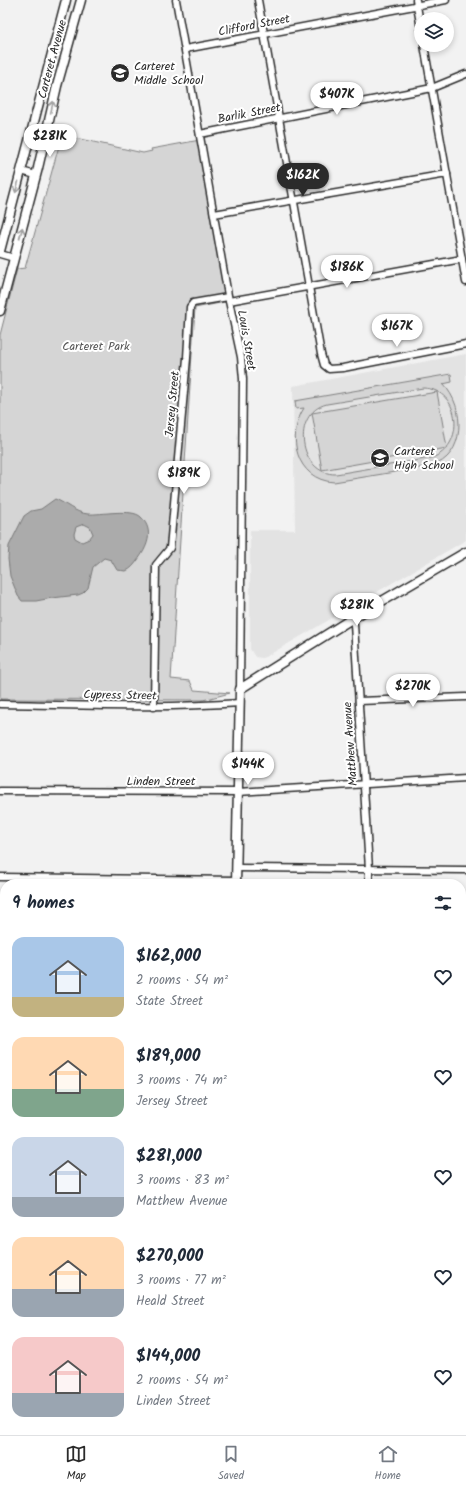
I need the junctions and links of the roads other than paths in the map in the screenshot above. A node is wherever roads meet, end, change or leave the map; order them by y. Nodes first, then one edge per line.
1 (66, 0) edge
2 (81, 0) edge
3 (176, 0) edge
4 (258, 0) edge
5 (446, 0) edge
6 (416, 3) edge
7 (264, 34) junction
8 (53, 49) junction
9 (185, 49) junction
10 (66, 52) junction
11 (425, 52) edge
12 (466, 74) edge
13 (432, 88) junction
14 (279, 118) junction
15 (200, 134) junction
16 (21, 171) junction
17 (447, 174) junction
18 (36, 175) junction
19 (294, 200) junction
20 (214, 214) junction
21 (0, 253) edge
22 (14, 258) junction
23 (462, 260) junction
24 (466, 282) edge
25 (309, 287) junction
26 (229, 299) junction
27 (0, 311) edge
28 (466, 344) edge
29 (466, 552) edge
30 (353, 618) junction
31 (240, 689) junction
32 (466, 697) edge
33 (359, 701) junction
34 (240, 703) junction
35 (0, 704) edge
36 (154, 706) junction
37 (466, 778) edge
38 (364, 784) junction
39 (0, 791) edge
40 (238, 792) junction
41 (237, 868) junction
42 (369, 869) junction
43 (466, 870) edge
44 (0, 877) edge
45 (94, 879) edge
46 (236, 879) edge
47 (368, 879) edge

1 - 8 street, Carteret Avenue
2 - 10 street, Carteret Avenue
3 - 9 street, Louis Street
4 - 7 street
5 - 6 street, Clifford Street
6 - 7 street, Clifford Street
7 - 9 street, Clifford Street
7 - 14 street
8 - 10 street
8 - 16 street, Carteret Avenue
9 - 15 street, Louis Street
18 -> 10 street, Carteret Avenue
11 - 13 street
12 - 13 street, Barlik Street
13 - 14 street, Barlik Street
13 - 17 street
14 - 15 street, Barlik Street
14 - 19 street
15 - 20 street, Louis Street
16 - 18 street
16 -> 21 street, Carteret Avenue
17 - 19 street
17 - 23 street
22 -> 18 street, Carteret Avenue
19 - 20 street
19 - 25 street
20 - 26 street, Louis Street
21 - 22 street
22 - 27 street, Carteret Avenue
23 - 24 street
23 - 25 street, Jersey Street
25 - 26 street, Jersey Street
25 - 28 street
26 - 31 street, Louis Street
26 - 36 street, Jersey Street
29 - 30 street
30 - 31 street
30 - 33 street, Matthew Avenue
31 - 34 street
32 - 33 street
33 - 38 street, Matthew Avenue
34 - 36 street, Cypress Street
34 - 40 street
35 - 36 street, Cypress Street
37 - 38 street, Linden Street
38 - 40 street, Linden Street
38 - 42 street, Matthew Avenue
39 - 40 street, Linden Street
40 - 41 street
41 - 42 street
41 - 46 street
42 - 43 street
42 - 47 street, Matthew Avenue
44 - 45 street

